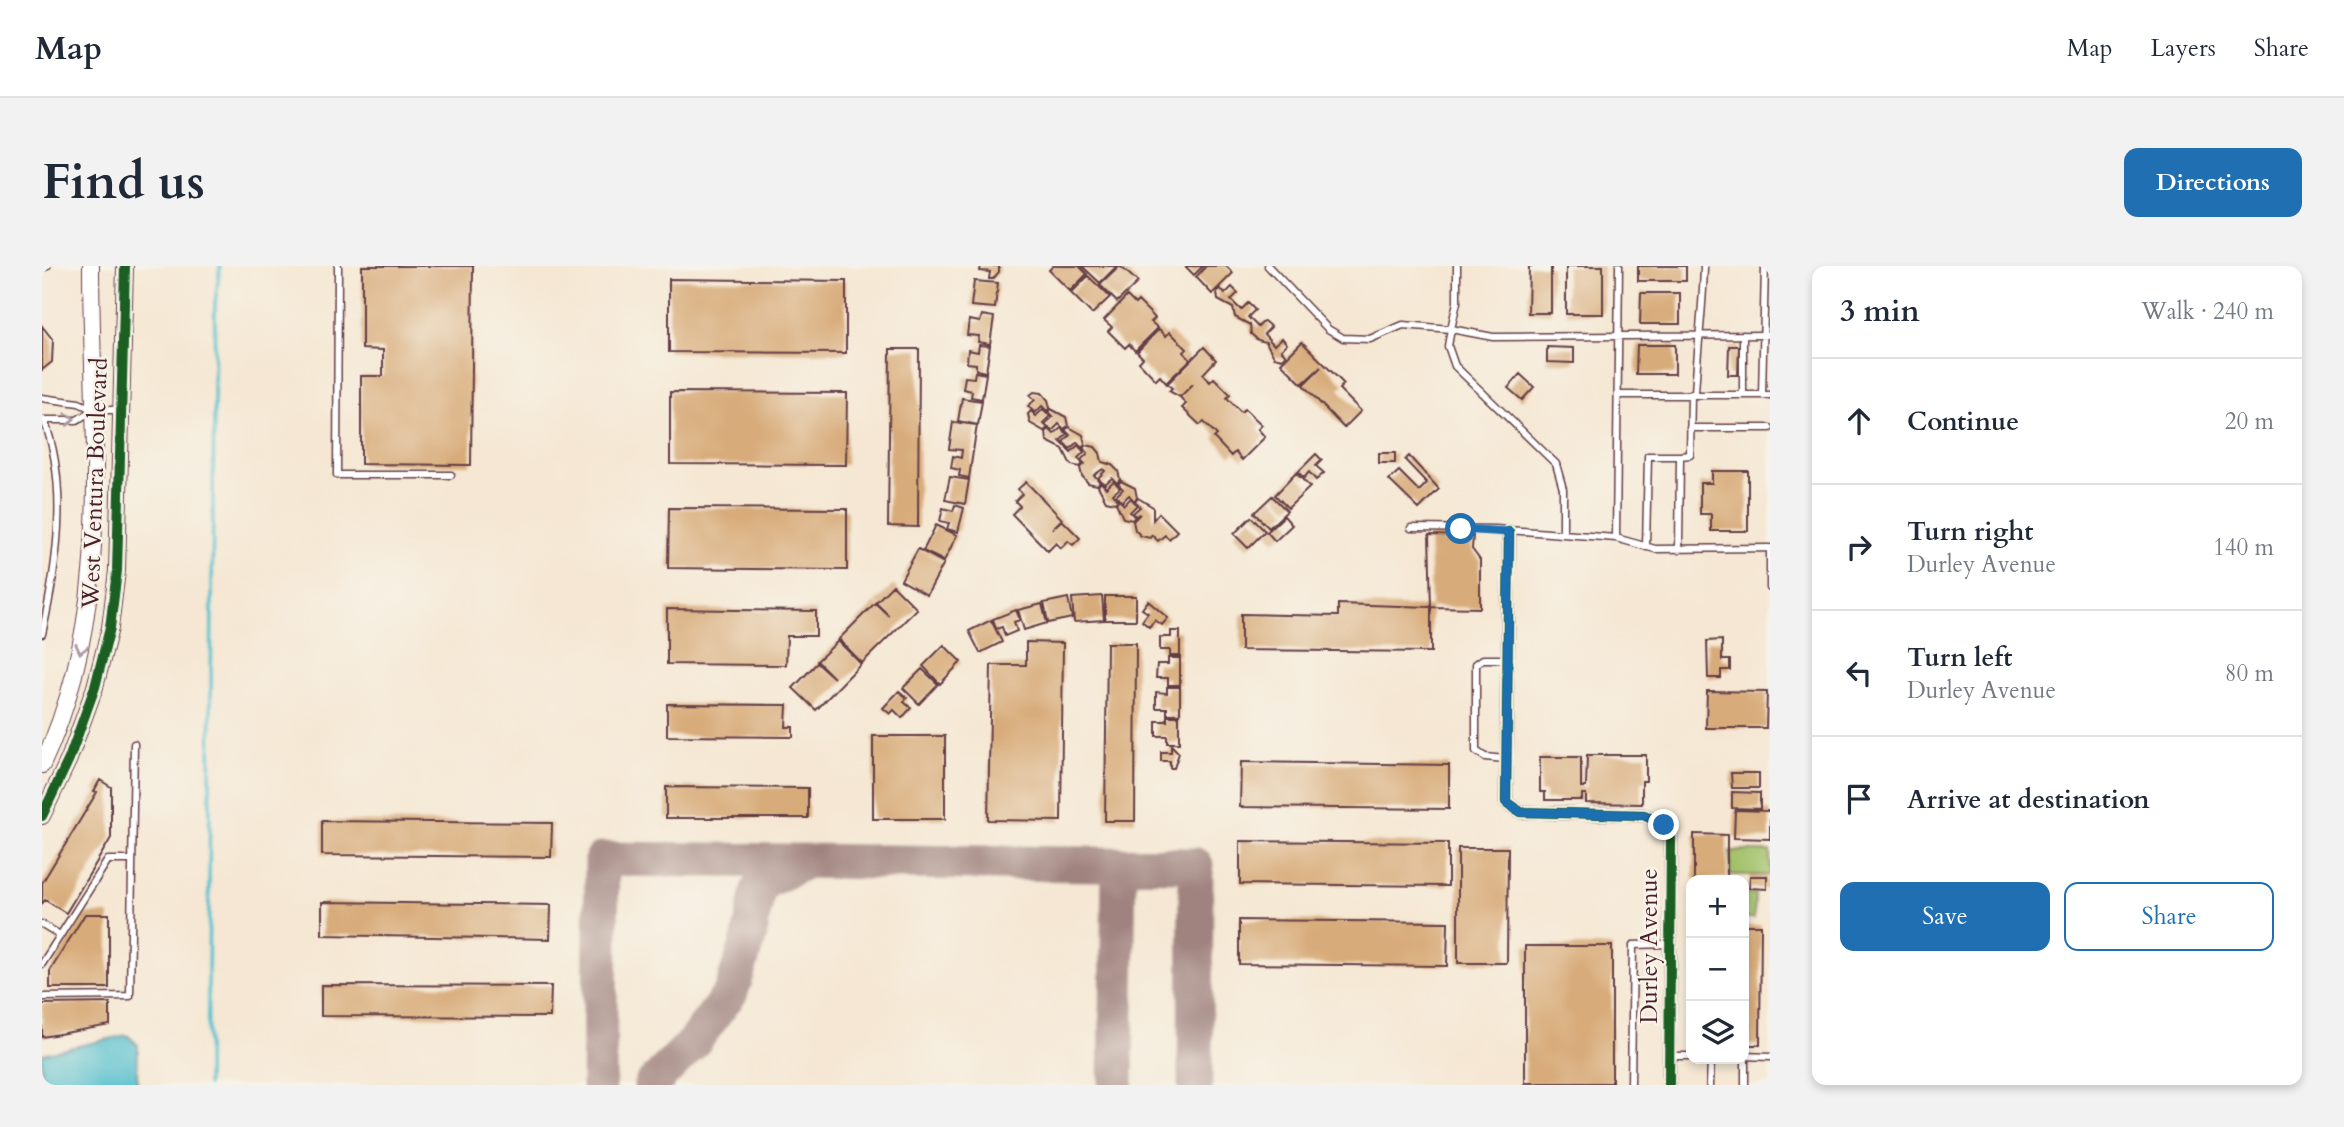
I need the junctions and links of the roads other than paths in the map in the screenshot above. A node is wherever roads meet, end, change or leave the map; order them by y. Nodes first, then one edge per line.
1 (91, 266) edge
2 (125, 266) edge
3 (338, 266) edge
4 (1268, 266) edge
5 (1457, 266) edge
6 (1619, 266) edge
7 (1704, 266) edge
8 (1765, 266) edge
9 (1451, 329) junction
10 (1618, 334) junction
11 (1697, 334) junction
12 (1743, 335) junction
13 (1766, 335) edge
14 (1693, 394) junction
15 (1620, 395) junction
16 (1743, 395) junction
17 (1766, 395) edge
18 (42, 398) edge
19 (93, 410) junction
20 (120, 410) junction
21 (43, 420) edge
22 (1690, 428) junction
23 (1770, 428) edge
24 (1680, 456) junction
25 (451, 475) dead end
26 (1410, 528) dead end
27 (1509, 532) junction
28 (1563, 534) junction
29 (1616, 538) junction
30 (1646, 547) junction
31 (1679, 550) junction
32 (1770, 588) edge
33 (42, 634) edge
34 (1507, 659) junction
35 (134, 744) dead end
36 (1505, 759) junction
37 (42, 765) edge
38 (42, 816) edge
39 (132, 860) junction
40 (42, 924) edge
41 (60, 935) junction
42 (1670, 944) junction
43 (42, 964) edge
44 (42, 997) edge
45 (1670, 1056) junction
46 (1686, 1056) edge
47 (1749, 1056) edge
48 (1770, 1057) edge
49 (1711, 1064) edge
50 (1744, 1064) edge
51 (1631, 1085) edge
52 (1669, 1085) edge
53 (1710, 1085) edge
54 (1745, 1085) edge

1 - 19 street, West Ventura Boulevard
2 - 20 street, West Ventura Boulevard
3 - 25 lane
4 - 9 lane
5 - 9 lane
6 - 10 lane
7 - 11 lane
8 - 13 lane
9 - 10 lane
9 - 28 lane
10 - 11 lane
10 - 15 lane
11 - 12 lane
11 - 14 lane
12 - 13 lane
12 - 16 lane
13 - 17 lane
14 - 15 lane
14 - 16 lane
14 - 22 lane
15 - 29 lane
16 - 17 lane
18 - 19 lane
19 - 20 lane
21 -> 19 lane
19 -> 37 street, West Ventura Boulevard
20 - 38 street, West Ventura Boulevard
21 - 33 lane
22 - 23 lane
22 - 24 lane
24 - 30 lane
24 - 31 lane
26 - 27 lane
27 - 28 lane
27 - 34 street, Durley Avenue
28 - 29 lane
29 - 30 lane
30 - 31 lane
31 - 32 lane
34 - 36 street, Durley Avenue
34 - 36 lane
35 - 39 lane
36 - 42 street, Durley Avenue
39 - 41 lane
39 - 44 lane
40 - 41 lane
41 - 43 lane
42 - 45 street, Durley Avenue
42 - 51 lane
45 - 46 lane
45 - 52 street, Durley Avenue
47 - 48 lane
49 - 53 lane
50 - 54 lane

